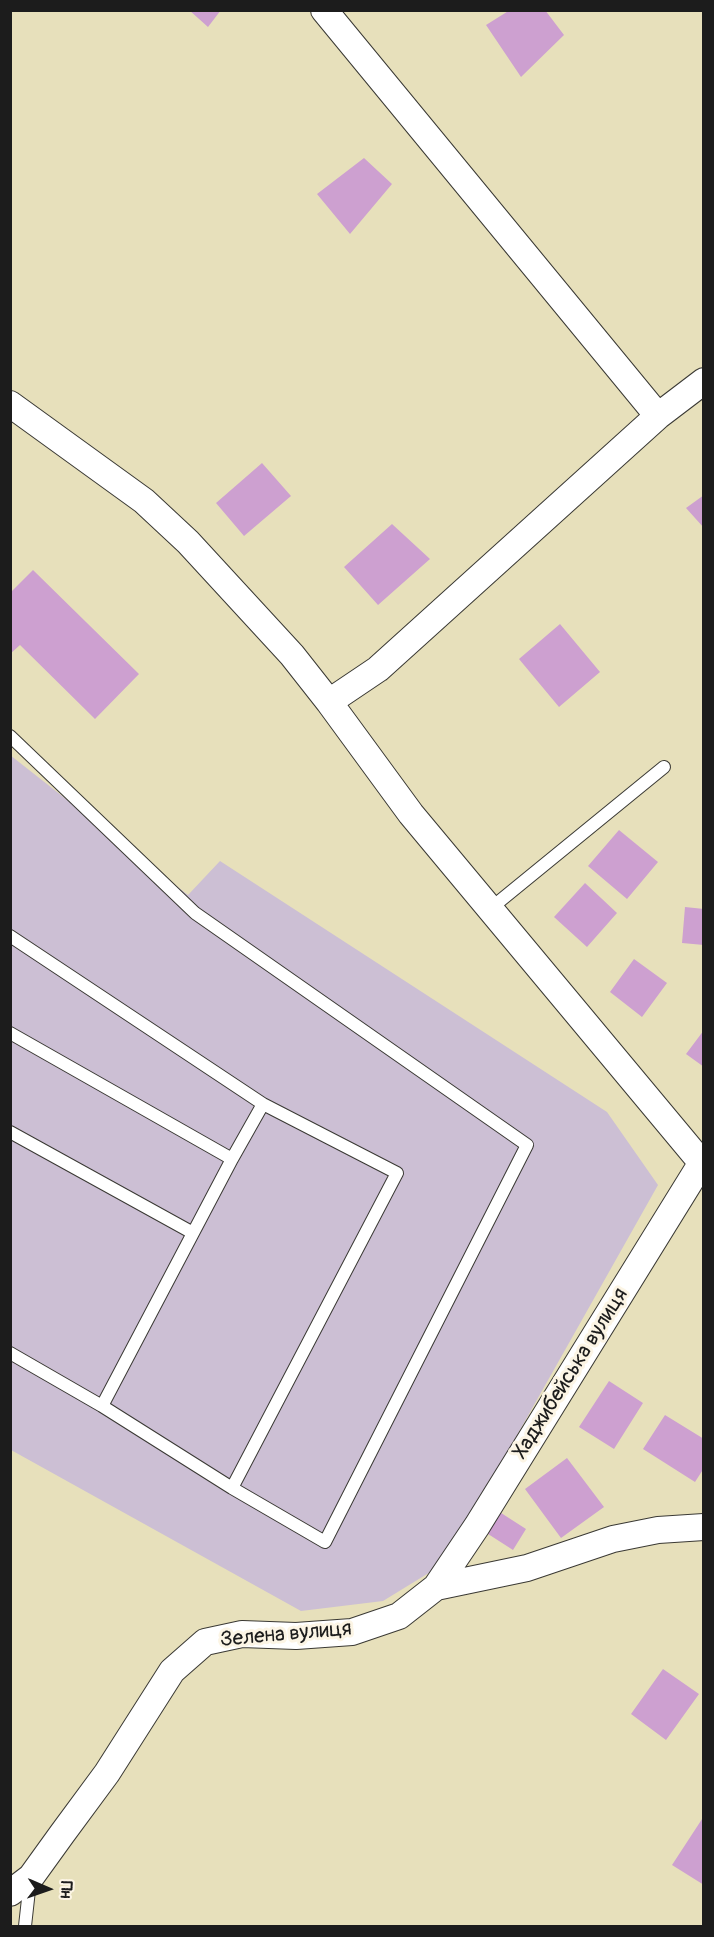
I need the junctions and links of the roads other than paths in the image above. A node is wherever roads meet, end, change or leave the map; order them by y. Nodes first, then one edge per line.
1 (324, 10) edge
2 (704, 381) edge
3 (10, 404) edge
4 (658, 416) junction
5 (329, 702) junction
6 (10, 736) edge
7 (664, 767) dead end
8 (489, 909) junction
9 (10, 936) edge
10 (10, 1033) edge
11 (263, 1104) junction
12 (10, 1132) edge
13 (232, 1159) junction
14 (702, 1161) edge
15 (194, 1233) junction
16 (10, 1353) edge
17 (102, 1406) junction
18 (232, 1488) junction
19 (704, 1527) edge
20 (436, 1587) junction
21 (31, 1877) junction
22 (10, 1893) edge
23 (24, 1926) edge

1 - 4 street
2 - 4 street
3 - 5 street
4 - 5 street
5 - 8 street
6 - 18 lane
7 - 8 lane
8 - 14 street
9 - 11 lane
10 - 13 lane
11 - 13 lane
11 - 18 lane
12 - 15 lane
13 - 15 lane
14 - 20 street, Хаджибейська вулиця
15 - 17 lane
16 - 17 lane
17 - 18 lane
19 - 20 street, Зелена вулиця
20 - 21 street, Зелена вулиця
21 - 22 street, Зелена вулиця
21 - 23 lane

